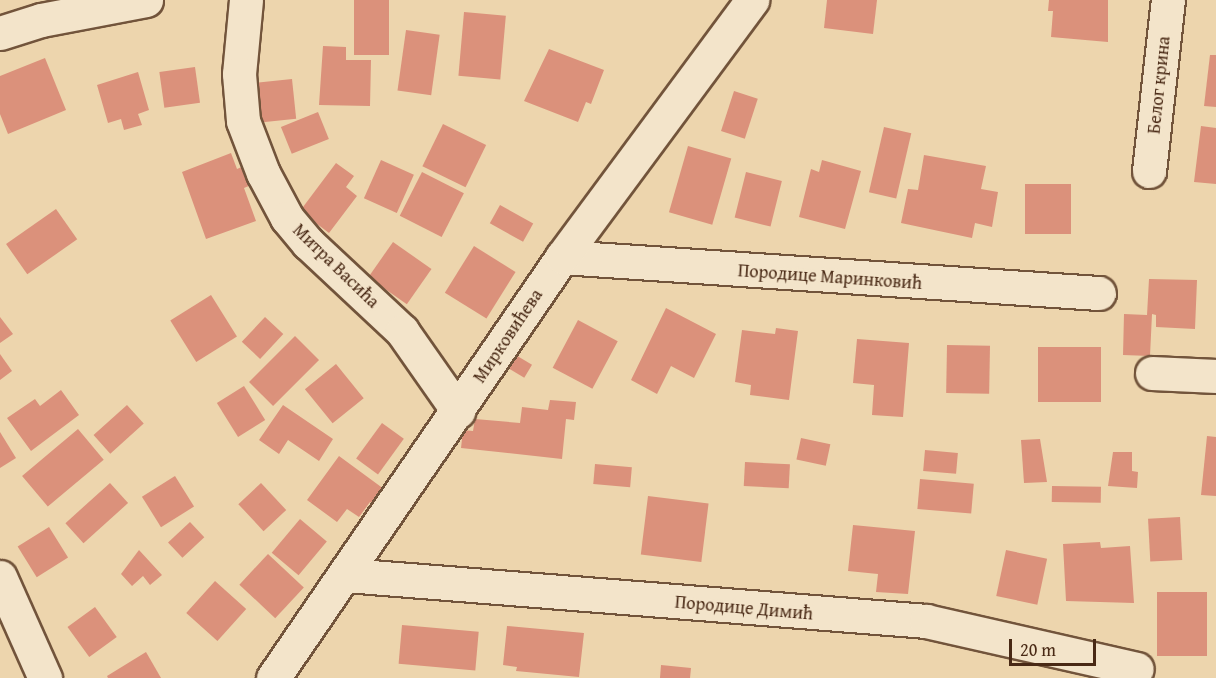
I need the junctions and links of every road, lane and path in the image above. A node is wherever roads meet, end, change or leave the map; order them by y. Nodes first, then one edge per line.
1 (146, 0) edge
2 (246, 0) edge
3 (752, 0) edge
4 (1168, 0) edge
5 (0, 33) edge
6 (1149, 171) dead end
7 (562, 257) junction
8 (1099, 293) dead end
9 (1152, 373) dead end
10 (1216, 376) edge
11 (458, 411) junction
12 (346, 575) junction
13 (0, 577) edge
14 (1137, 669) dead end
15 (45, 678) edge
16 (273, 678) edge

1 - 5 street
2 - 11 street, Митра Васића
3 - 7 street, Мирковићева
4 - 6 street, Белог крина
7 - 8 street, Породице Маринковић
7 - 11 street, Мирковићева
9 - 10 street
11 - 12 street, Мирковићева
12 - 14 street, Породице Димић
12 - 16 street, Мирковићева
13 - 15 street

